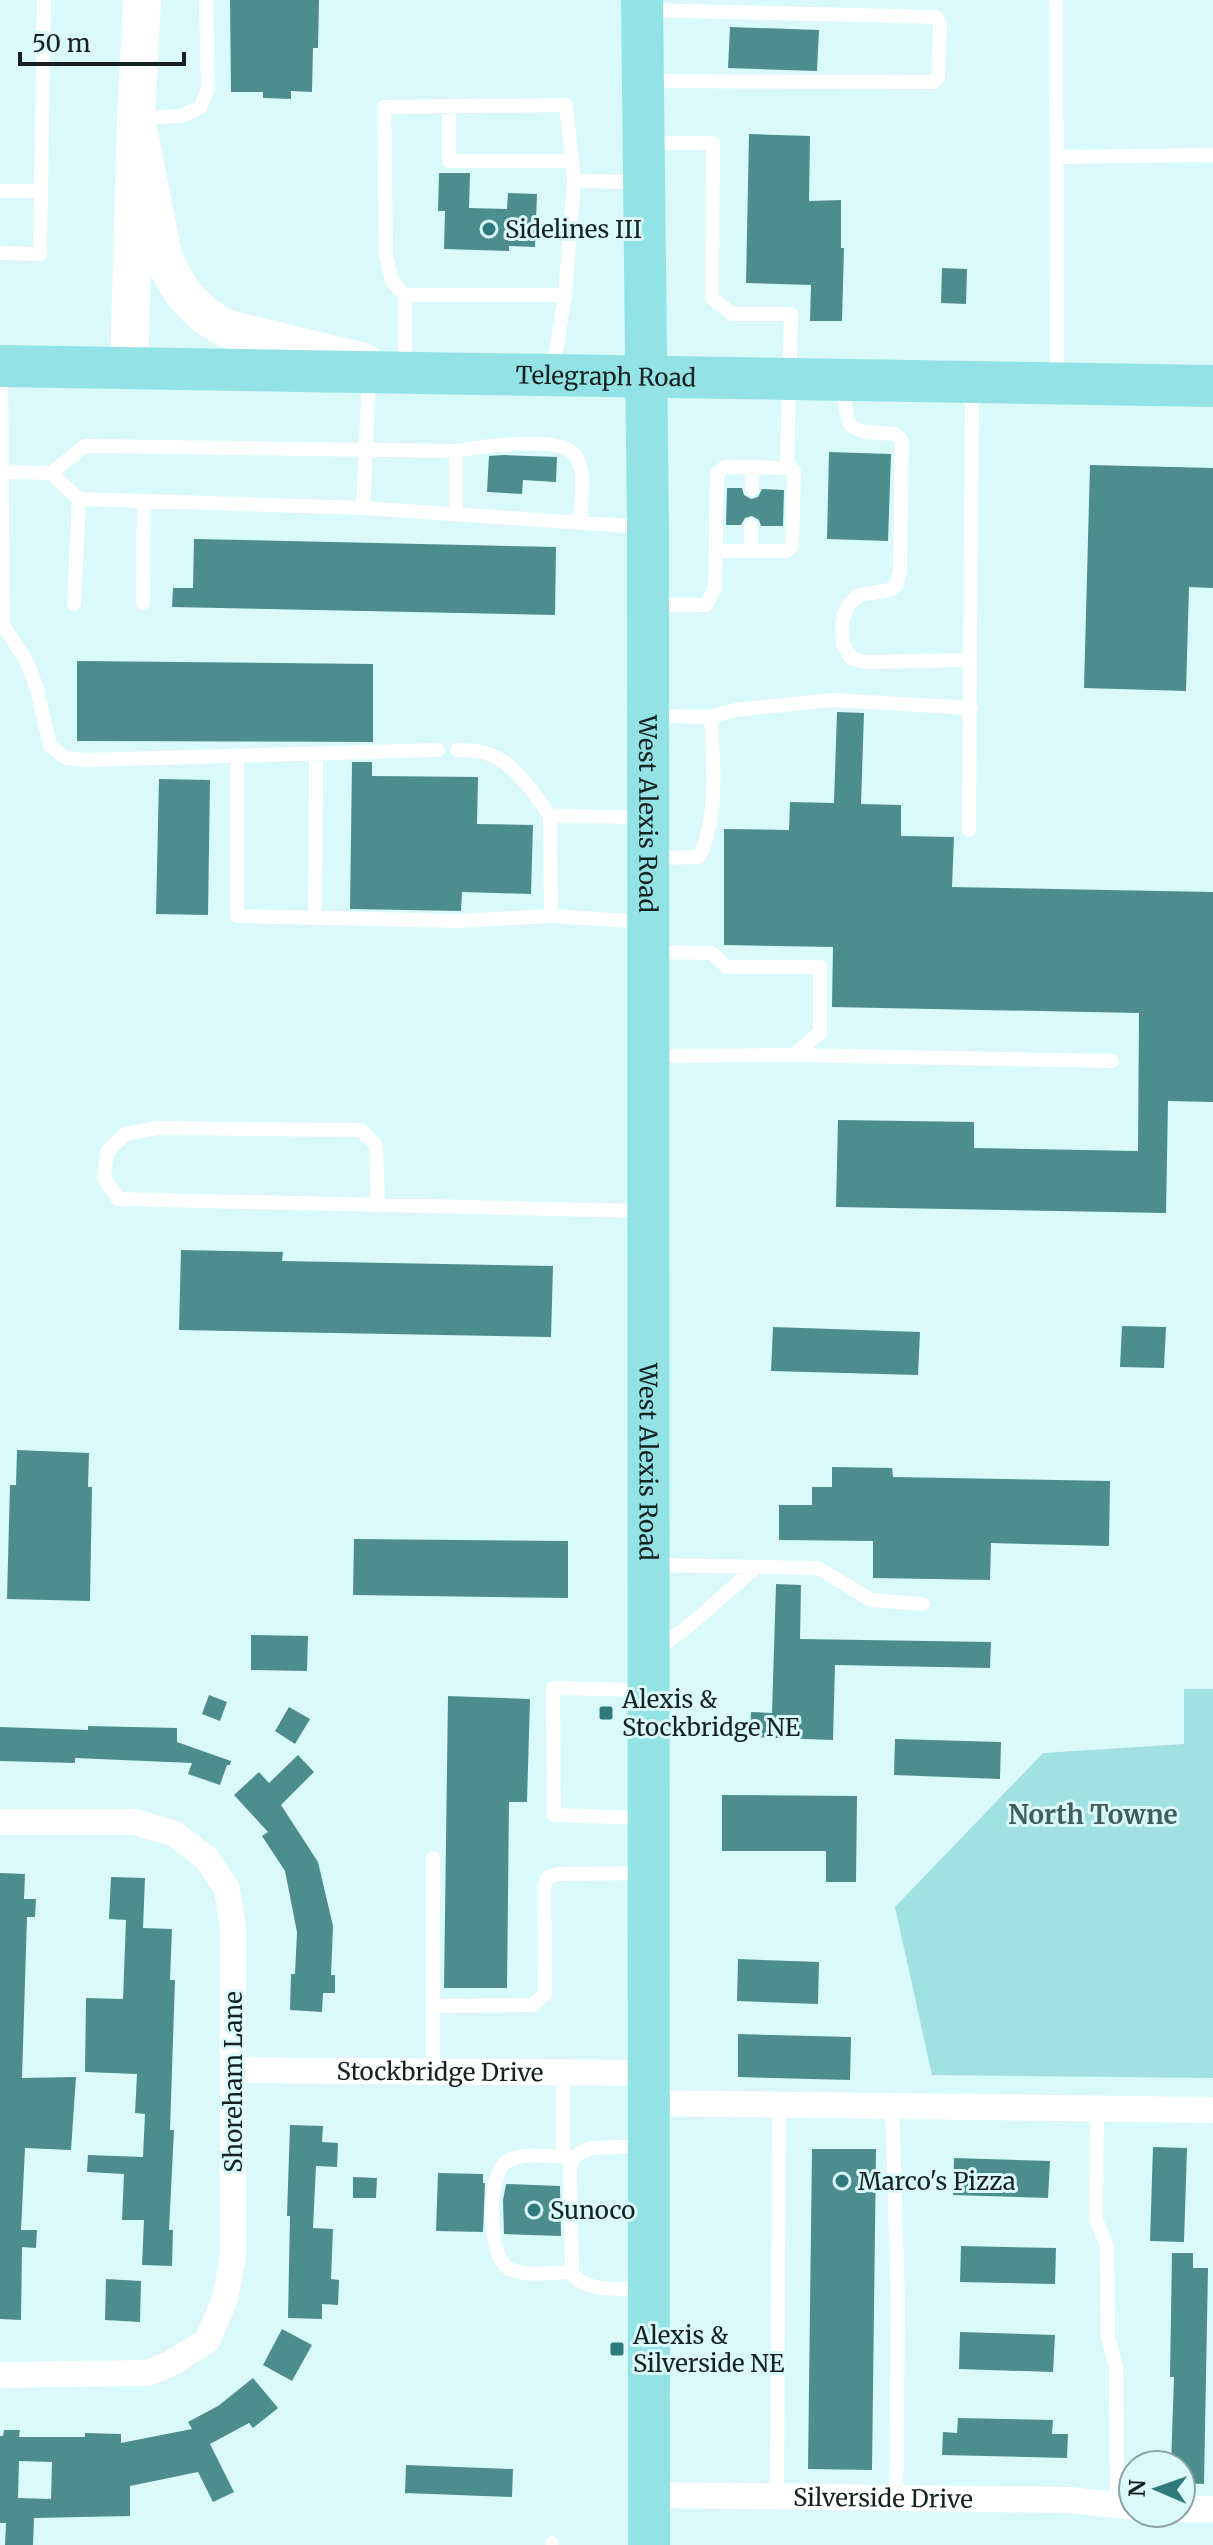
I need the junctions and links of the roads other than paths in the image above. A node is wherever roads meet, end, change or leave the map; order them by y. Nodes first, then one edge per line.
1 (44, 0) edge
2 (142, 0) edge
3 (206, 0) edge
4 (1056, 0) edge
5 (642, 5) edge
6 (643, 81) junction
7 (449, 106) junction
8 (136, 118) junction
9 (1213, 155) edge
10 (1057, 157) junction
11 (572, 161) junction
12 (644, 162) junction
13 (574, 181) junction
14 (0, 191) edge
15 (41, 191) junction
16 (0, 253) edge
17 (405, 295) junction
18 (565, 295) junction
19 (1, 366) edge
20 (129, 368) junction
21 (387, 372) junction
22 (552, 376) junction
23 (647, 378) junction
24 (788, 380) junction
25 (845, 381) junction
26 (972, 382) junction
27 (1057, 384) junction
28 (1213, 386) edge
29 (365, 450) junction
30 (456, 451) junction
31 (752, 467) junction
32 (787, 468) junction
33 (2, 472) junction
34 (51, 473) junction
35 (752, 489) dead end
36 (79, 499) junction
37 (144, 501) junction
38 (363, 508) junction
39 (456, 514) junction
40 (580, 523) junction
41 (751, 526) dead end
42 (648, 527) junction
43 (716, 551) junction
44 (751, 551) junction
45 (143, 603) dead end
46 (74, 604) dead end
47 (648, 605) junction
48 (970, 660) junction
49 (971, 708) junction
50 (648, 716) junction
51 (711, 717) junction
52 (438, 750) dead end
53 (457, 750) dead end
54 (316, 753) junction
55 (237, 755) junction
56 (550, 816) junction
57 (648, 817) junction
58 (969, 830) dead end
59 (648, 858) junction
60 (551, 916) junction
61 (315, 917) junction
62 (648, 937) junction
63 (793, 1055) junction
64 (649, 1056) junction
65 (1112, 1061) dead end
66 (378, 1205) junction
67 (649, 1211) junction
68 (648, 1565) junction
69 (756, 1567) junction
70 (923, 1604) dead end
71 (647, 1673) junction
72 (647, 1818) junction
73 (0, 1822) edge
74 (433, 1858) dead end
75 (648, 1873) junction
76 (433, 2006) junction
77 (234, 2070) junction
78 (433, 2072) junction
79 (563, 2073) junction
80 (648, 2088) junction
81 (779, 2104) junction
82 (892, 2106) junction
83 (1097, 2110) junction
84 (1213, 2110) edge
85 (648, 2146) junction
86 (568, 2157) junction
87 (572, 2272) junction
88 (649, 2288) junction
89 (0, 2375) edge
90 (1121, 2449) edge
91 (649, 2495) junction
92 (777, 2497) junction
93 (896, 2498) junction
94 (1117, 2505) edge
95 (649, 2545) edge

1 - 15 lane
2 - 8 street
3 - 8 lane
4 - 10 lane
5 - 6 main road, West Alexis Road
5 - 6 lane
6 - 12 main road, West Alexis Road
7 - 11 lane
7 - 11 lane
7 - 17 lane
8 - 20 street
8 - 21 street
9 - 10 lane
10 - 27 lane
11 - 13 lane
12 - 13 lane
12 - 23 main road, West Alexis Road
12 - 24 lane
13 - 18 lane
14 - 15 lane
15 - 16 lane
17 - 18 lane
17 - 21 lane
18 - 22 lane
19 - 20 main road, Telegraph Road
19 - 33 lane
20 - 21 main road, Telegraph Road
21 - 22 main road, Telegraph Road
21 - 29 lane
22 - 23 main road, Telegraph Road
23 - 24 main road, Telegraph Road
23 - 42 main road, West Alexis Road
24 - 25 main road, Telegraph Road
24 - 32 lane
25 - 26 main road, Telegraph Road
25 - 48 lane
26 - 27 main road, Telegraph Road
26 - 48 lane
27 - 28 main road, Telegraph Road
29 - 30 lane
29 - 34 lane
29 - 38 lane
30 - 39 lane
30 - 40 lane
31 - 32 lane
31 - 35 lane
31 - 43 lane
32 - 44 lane
33 - 34 lane
33 - 55 lane
34 - 36 lane
36 - 37 lane
36 - 46 lane
37 - 38 lane
37 - 45 lane
38 - 39 lane
39 - 40 lane
40 - 42 lane
41 - 44 lane
42 - 47 main road, West Alexis Road
43 - 44 lane
43 - 47 lane
47 - 50 main road, West Alexis Road
48 - 49 lane
49 - 51 lane
49 - 58 lane
50 - 51 lane
50 - 57 main road, West Alexis Road
51 - 59 lane
52 - 54 lane
53 - 56 lane
54 - 55 lane
54 - 61 lane
55 - 61 lane
56 - 57 lane
56 - 60 lane
57 - 59 main road, West Alexis Road
59 - 62 main road, West Alexis Road
60 - 61 lane
60 - 62 lane
62 - 63 lane
62 - 64 main road, West Alexis Road
63 - 64 lane
63 - 65 lane
64 - 67 main road, West Alexis Road
66 - 66 lane
66 - 67 lane
67 - 68 main road, West Alexis Road
68 - 69 lane
68 - 71 main road, West Alexis Road
69 - 70 lane
69 - 71 lane
71 - 72 main road, West Alexis Road
71 - 72 lane
72 - 75 main road, West Alexis Road
73 - 77 street, Shoreham Lane
74 - 76 lane
75 - 76 lane
75 - 80 main road, West Alexis Road
76 - 78 lane
77 - 78 street, Stockbridge Drive
77 - 89 street, Shoreham Lane
78 - 79 street, Stockbridge Drive
79 - 80 street, Stockbridge Drive
79 - 86 lane
80 - 81 street
80 - 85 main road, West Alexis Road
81 - 82 street
81 - 92 lane
82 - 83 street
82 - 93 lane
83 - 84 street
83 - 90 lane, Silverside Drive
85 - 86 lane
85 - 88 main road, West Alexis Road
86 - 87 lane
86 - 87 lane
87 - 88 lane
88 - 91 main road, West Alexis Road
91 - 92 street, Silverside Drive
91 - 95 main road, West Alexis Road
92 - 93 street, Silverside Drive
93 - 94 street, Silverside Drive

